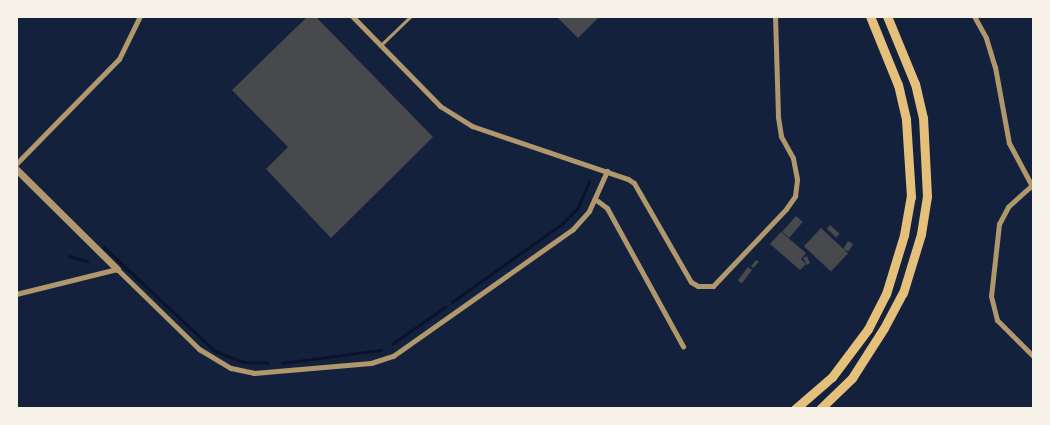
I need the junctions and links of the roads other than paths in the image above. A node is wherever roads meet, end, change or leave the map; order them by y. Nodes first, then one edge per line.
1 (140, 16) edge
2 (352, 16) edge
3 (411, 16) edge
4 (775, 16) edge
5 (870, 16) edge
6 (887, 16) edge
7 (974, 16) edge
8 (381, 45) junction
9 (16, 164) edge
10 (16, 169) edge
11 (607, 171) junction
12 (1033, 187) edge
13 (595, 200) junction
14 (117, 269) junction
15 (16, 294) edge
16 (683, 346) dead end
17 (1034, 357) edge
18 (795, 409) edge
19 (820, 409) edge

1 - 9 street
2 - 8 street
3 - 8 lane
4 - 11 street
5 - 18 main road
6 - 19 main road
7 - 12 street
8 - 11 street
10 - 14 street
11 - 13 street
12 - 17 street
13 - 14 street
13 - 16 street
14 - 15 street

